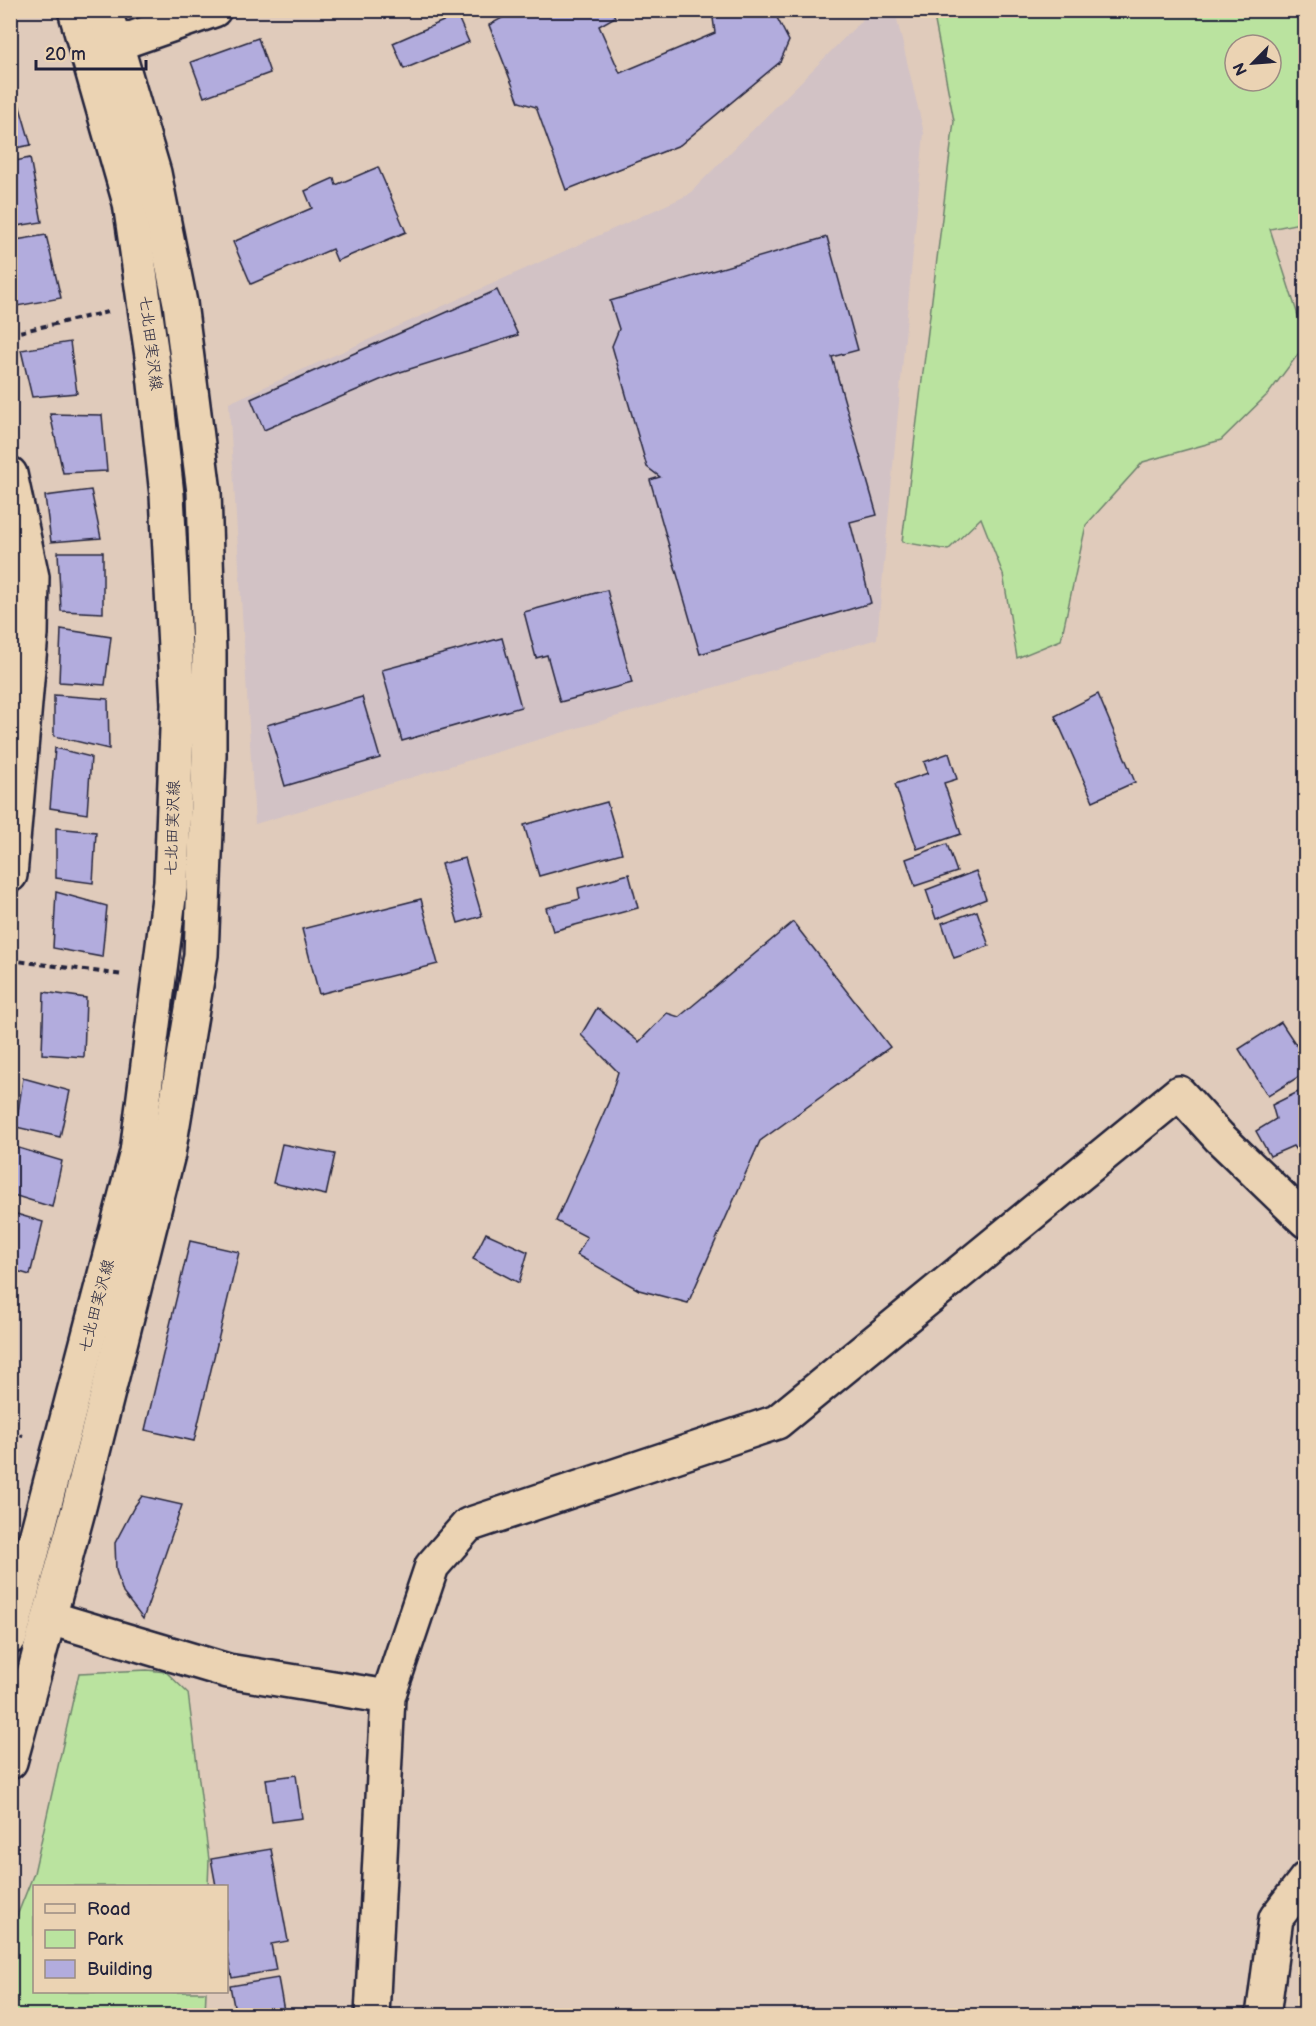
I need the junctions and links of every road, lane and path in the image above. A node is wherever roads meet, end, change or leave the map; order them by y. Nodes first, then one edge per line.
1 (75, 10) edge
2 (104, 10) edge
3 (214, 10) edge
4 (116, 44) junction
5 (120, 309) dead end
6 (10, 334) edge
7 (10, 474) edge
8 (10, 874) edge
9 (10, 960) edge
10 (123, 975) dead end
11 (1305, 1221) edge
12 (10, 1433) edge
13 (23, 1436) dead end
14 (50, 1618) junction
15 (10, 1637) edge
16 (388, 1697) junction
17 (10, 1762) edge
18 (1305, 1879) edge
19 (372, 2016) edge
20 (1263, 2016) edge

1 - 15 street, 七北田実沢線
2 - 4 street
3 - 4 street
4 - 14 street
5 - 6 path
7 - 8 street
9 - 10 path
11 - 16 street
12 - 13 path
14 - 16 street
14 - 17 street
16 - 19 street
18 - 20 street

